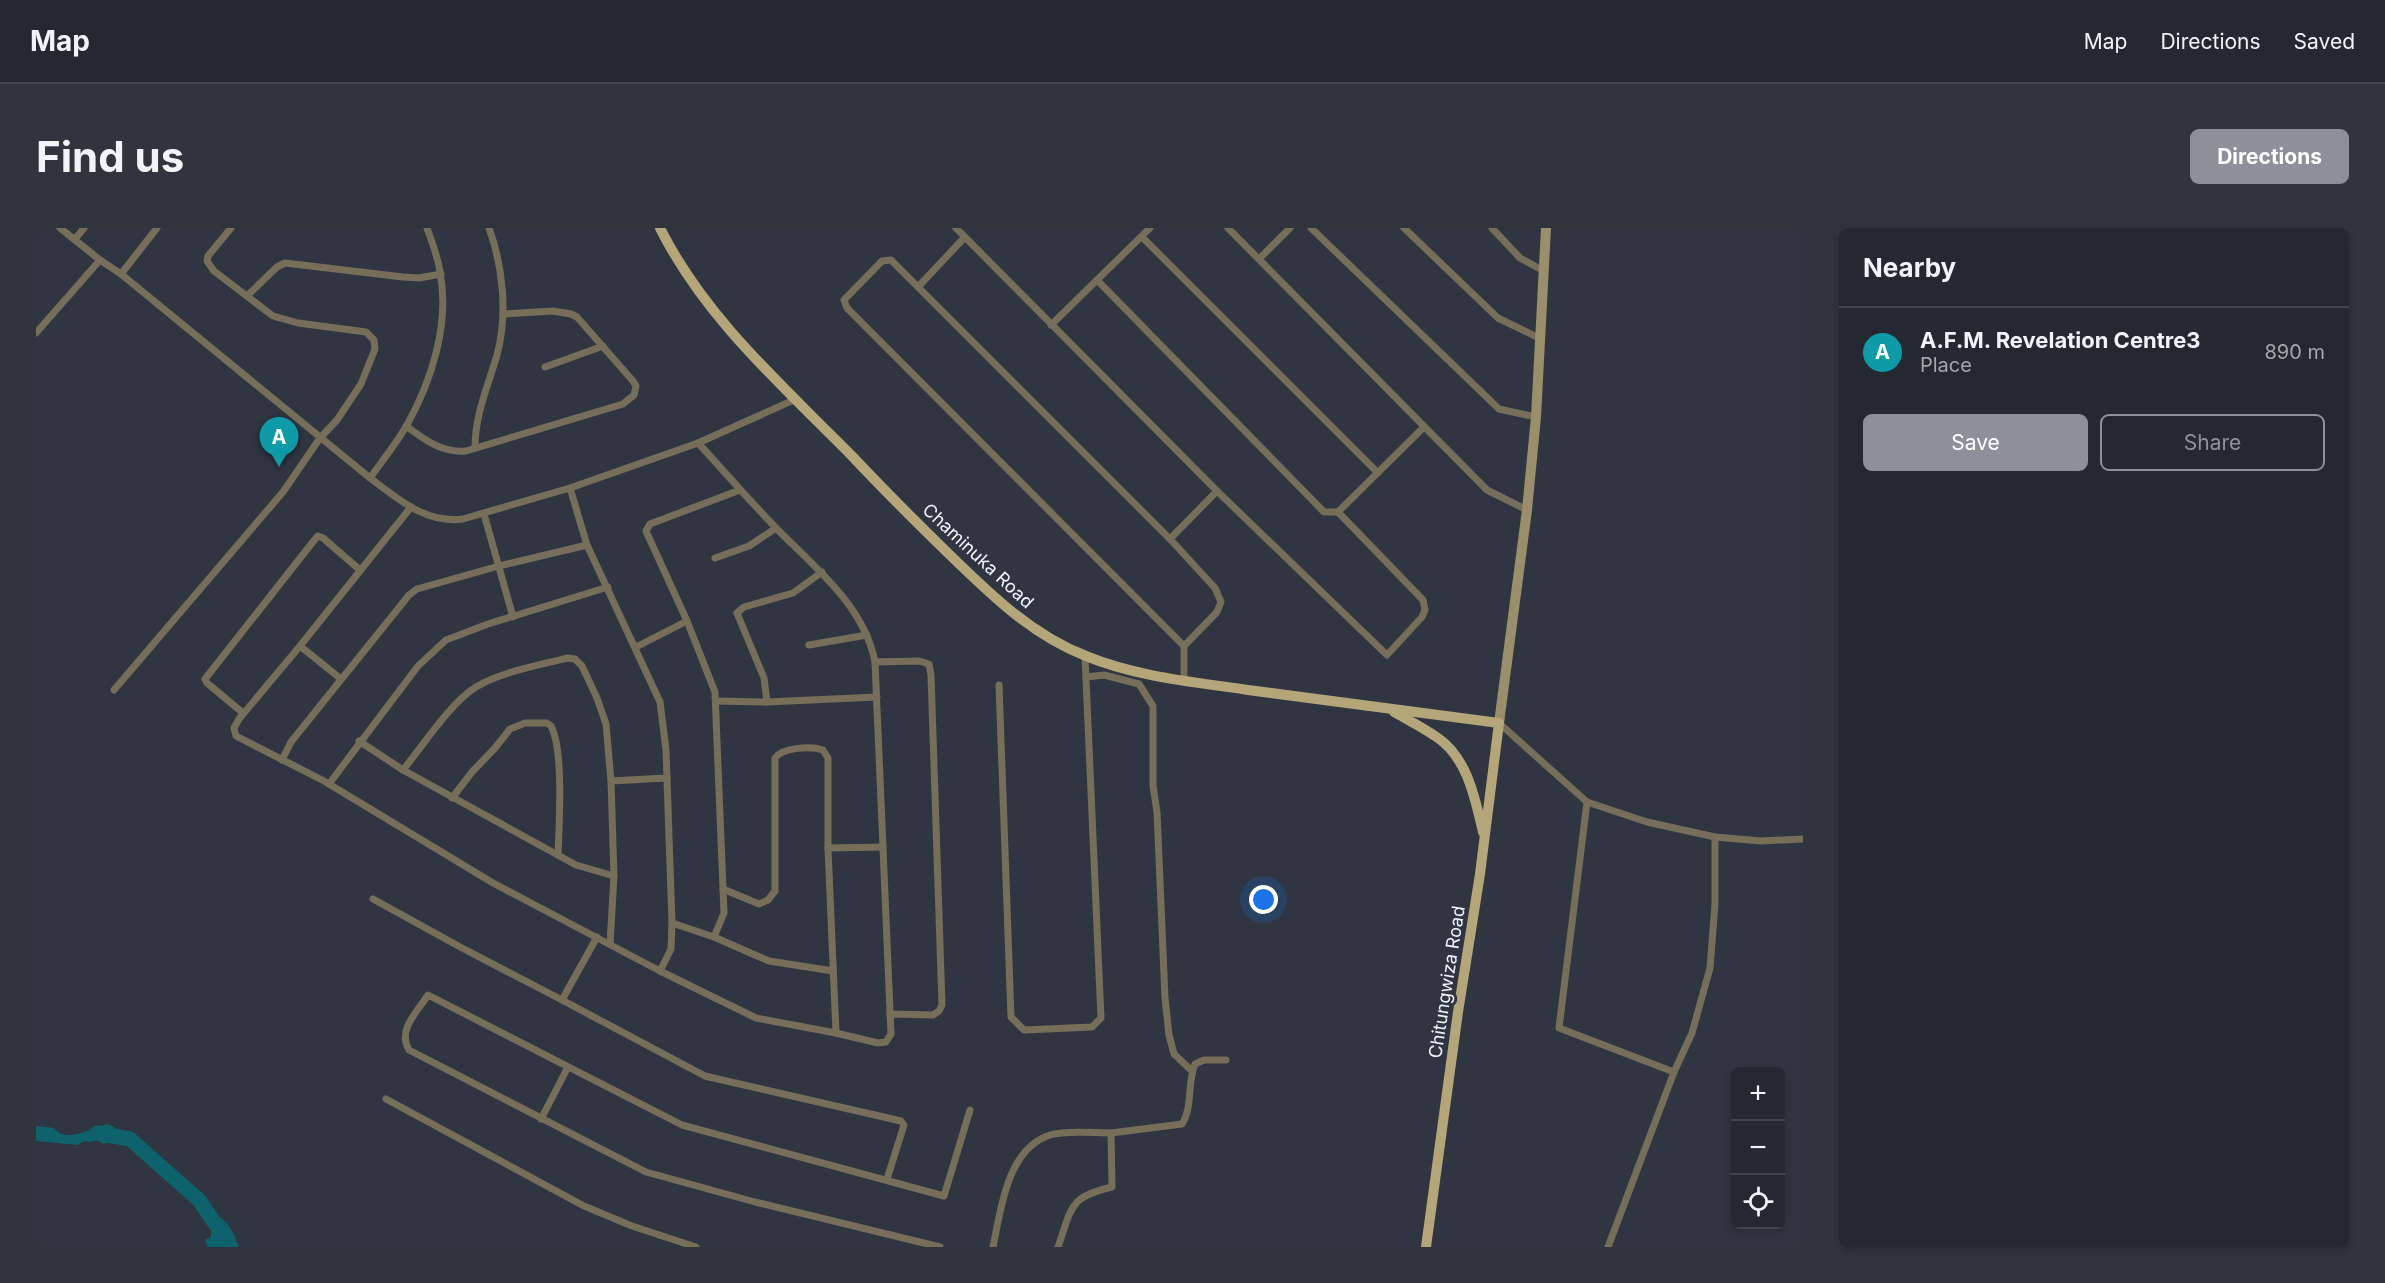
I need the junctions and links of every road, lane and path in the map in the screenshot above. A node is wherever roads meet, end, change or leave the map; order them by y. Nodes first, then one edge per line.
1 (60, 228) edge
2 (84, 228) edge
3 (157, 228) edge
4 (231, 228) edge
5 (427, 228) edge
6 (489, 228) edge
7 (660, 228) edge
8 (956, 228) edge
9 (1150, 228) edge
10 (1228, 228) edge
11 (1290, 228) edge
12 (1311, 228) edge
13 (1404, 228) edge
14 (1492, 228) edge
15 (1546, 228) edge
16 (1142, 237) junction
17 (964, 238) junction
18 (75, 239) junction
19 (1259, 259) junction
20 (100, 260) junction
21 (1545, 272) junction
22 (121, 273) junction
23 (441, 274) junction
24 (1097, 280) junction
25 (918, 287) junction
26 (246, 296) junction
27 (504, 314) junction
28 (1051, 325) junction
29 (36, 333) edge
30 (1541, 339) junction
31 (603, 346) junction
32 (545, 367) dead end
33 (796, 399) junction
34 (1536, 417) junction
35 (406, 426) junction
36 (1424, 427) junction
37 (320, 438) junction
38 (698, 443) junction
39 (475, 448) junction
40 (1377, 472) junction
41 (370, 478) junction
42 (570, 488) junction
43 (740, 490) junction
44 (1217, 491) junction
45 (411, 507) junction
46 (1527, 510) junction
47 (1338, 512) junction
48 (484, 514) junction
49 (776, 528) junction
50 (1170, 539) junction
51 (587, 544) junction
52 (715, 558) dead end
53 (499, 566) junction
54 (360, 570) junction
55 (822, 572) junction
56 (608, 587) junction
57 (513, 617) junction
58 (687, 621) junction
59 (867, 635) junction
60 (809, 645) dead end
61 (300, 646) junction
62 (1184, 646) junction
63 (636, 647) junction
64 (1084, 656) junction
65 (875, 662) junction
66 (1086, 677) junction
67 (341, 679) junction
68 (1184, 680) junction
69 (999, 685) dead end
70 (114, 690) dead end
71 (877, 697) junction
72 (716, 701) junction
73 (767, 702) junction
74 (1388, 709) junction
75 (243, 713) junction
76 (1499, 723) junction
77 (359, 741) junction
78 (282, 760) junction
79 (403, 770) junction
80 (667, 778) junction
81 (611, 781) junction
82 (328, 784) junction
83 (452, 798) junction
84 (1587, 802) junction
85 (1715, 837) junction
86 (1803, 839) edge
87 (1485, 840) junction
88 (883, 847) junction
89 (828, 848) junction
90 (558, 855) junction
91 (614, 876) junction
92 (723, 889) junction
93 (374, 899) dead end
94 (672, 923) junction
95 (597, 937) junction
96 (714, 937) junction
97 (610, 944) junction
98 (660, 971) junction
99 (833, 971) junction
100 (562, 1000) junction
101 (890, 1014) junction
102 (836, 1033) junction
103 (1226, 1060) dead end
104 (568, 1067) junction
105 (1192, 1071) junction
106 (1674, 1072) junction
107 (386, 1099) dead end
108 (970, 1110) dead end
109 (541, 1119) junction
110 (1111, 1133) junction
111 (887, 1179) junction
112 (696, 1247) edge
113 (940, 1247) edge
114 (993, 1247) edge
115 (1058, 1247) edge
116 (1426, 1247) edge
117 (1608, 1247) edge

1 - 18 street
2 - 18 street
3 - 22 street
4 - 26 street
5 - 23 street
6 - 27 street
7 - 33 main road, Chaminuka Road
8 - 17 street
9 - 16 street
10 - 19 street
11 - 19 street
12 - 34 street
13 - 30 street
14 - 21 street
15 - 21 main road
16 - 24 street
16 - 40 street
17 - 25 street
17 - 28 street
18 - 20 street
19 - 36 street
20 - 22 street
20 - 29 street
21 - 30 main road
22 - 37 street
23 - 26 street
23 - 35 street
24 - 28 street
24 - 47 street
25 - 50 street
25 - 62 street
26 - 37 street
27 - 31 street
27 - 39 street
28 - 44 street
30 - 34 main road
31 - 32 street
31 - 39 street
33 - 38 street
33 - 64 main road, Chaminuka Road
34 - 46 main road
35 - 39 street
35 - 41 street
36 - 40 street
36 - 46 street
37 - 41 street
37 - 70 street
38 - 42 street
38 - 43 street
40 - 47 street
41 - 45 street
42 - 48 street
42 - 51 street
43 - 49 street
43 - 58 street
44 - 47 street
44 - 50 street
45 - 48 street
45 - 54 street
46 - 76 main road
48 - 53 street
49 - 52 street
49 - 55 street
50 - 62 street
51 - 53 street
51 - 56 street
53 - 57 street
53 - 67 street
54 - 61 street
54 - 75 street
55 - 59 street
55 - 73 street
56 - 57 street
56 - 63 street
57 - 77 street
58 - 63 street
58 - 72 street
59 - 60 street
59 - 65 street
61 - 67 street
61 - 75 street
62 - 68 street
63 - 80 street
64 - 66 street
64 - 68 main road, Chaminuka Road
65 - 71 street
65 - 101 street
66 - 69 street
66 - 105 street
67 - 78 street
68 - 74 main road, Chaminuka Road
71 - 73 street
71 - 88 street
72 - 73 street
72 - 92 street
74 - 76 main road, Chaminuka Road
74 - 87 main road
75 - 78 street
76 - 84 street
76 - 87 main road, Chitungwiza Road
77 - 79 street
77 - 82 street
78 - 82 street
79 - 81 street
79 - 83 street
80 - 81 street
80 - 94 street
81 - 91 street
82 - 95 street
83 - 90 street
83 - 90 street
84 - 85 street
84 - 106 street
85 - 86 street
85 - 106 street
87 - 116 main road, Chitungwiza Road
88 - 89 street
88 - 101 street
89 - 92 street
89 - 99 street
90 - 91 street
91 - 97 street
92 - 96 street
93 - 100 street
94 - 96 street
94 - 98 street
95 - 97 street
95 - 100 street
96 - 99 street
97 - 98 street
98 - 102 street
99 - 102 street
100 - 111 street
101 - 102 street
103 - 105 street
104 - 109 street
104 - 109 street
104 - 111 street
105 - 110 street
106 - 117 street
107 - 112 street
108 - 111 street
109 - 113 street
110 - 114 street
110 - 115 street

